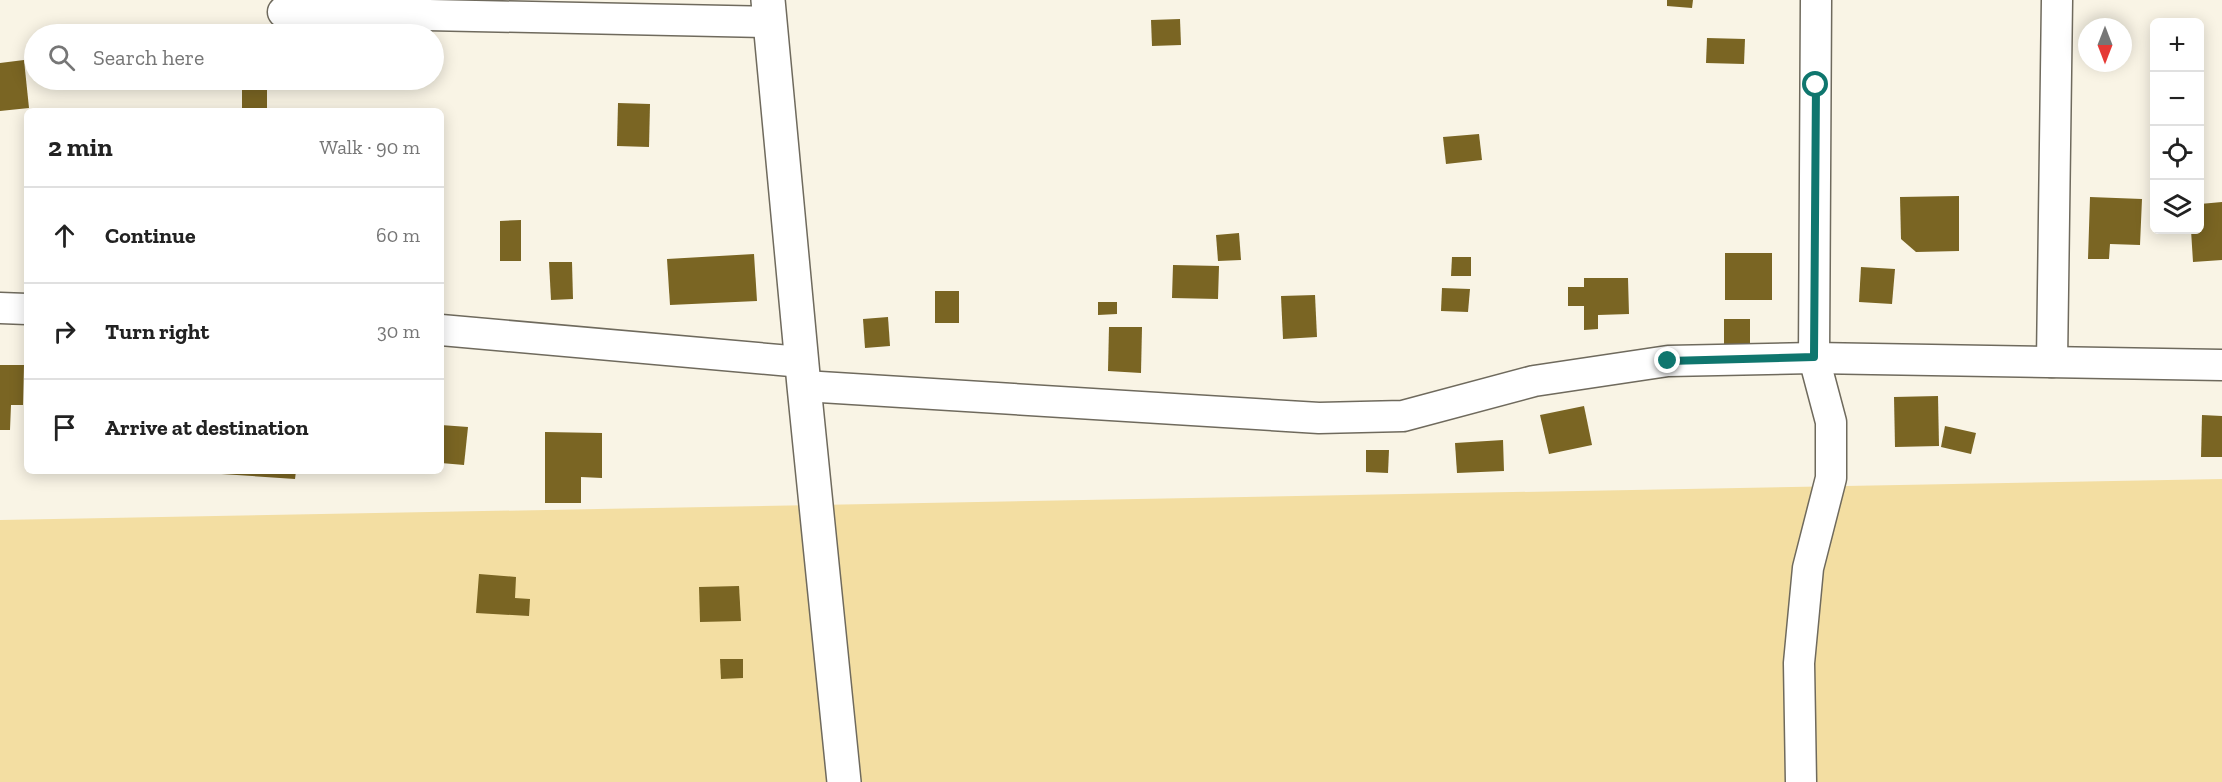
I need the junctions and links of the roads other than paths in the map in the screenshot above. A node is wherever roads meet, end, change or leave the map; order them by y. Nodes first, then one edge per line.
1 (1816, 0) edge
2 (2057, 0) edge
3 (769, 11) edge
4 (283, 12) dead end
5 (0, 308) edge
6 (24, 309) edge
7 (444, 330) edge
8 (1814, 357) junction
9 (2052, 362) junction
10 (2222, 365) edge
11 (802, 374) junction
12 (844, 782) edge
13 (1801, 782) edge

1 - 8 street
2 - 9 street
3 - 4 street
3 - 11 street
5 - 6 street
7 - 11 street
8 - 9 street
8 - 11 street
8 - 13 street
9 - 10 street
11 - 12 street

